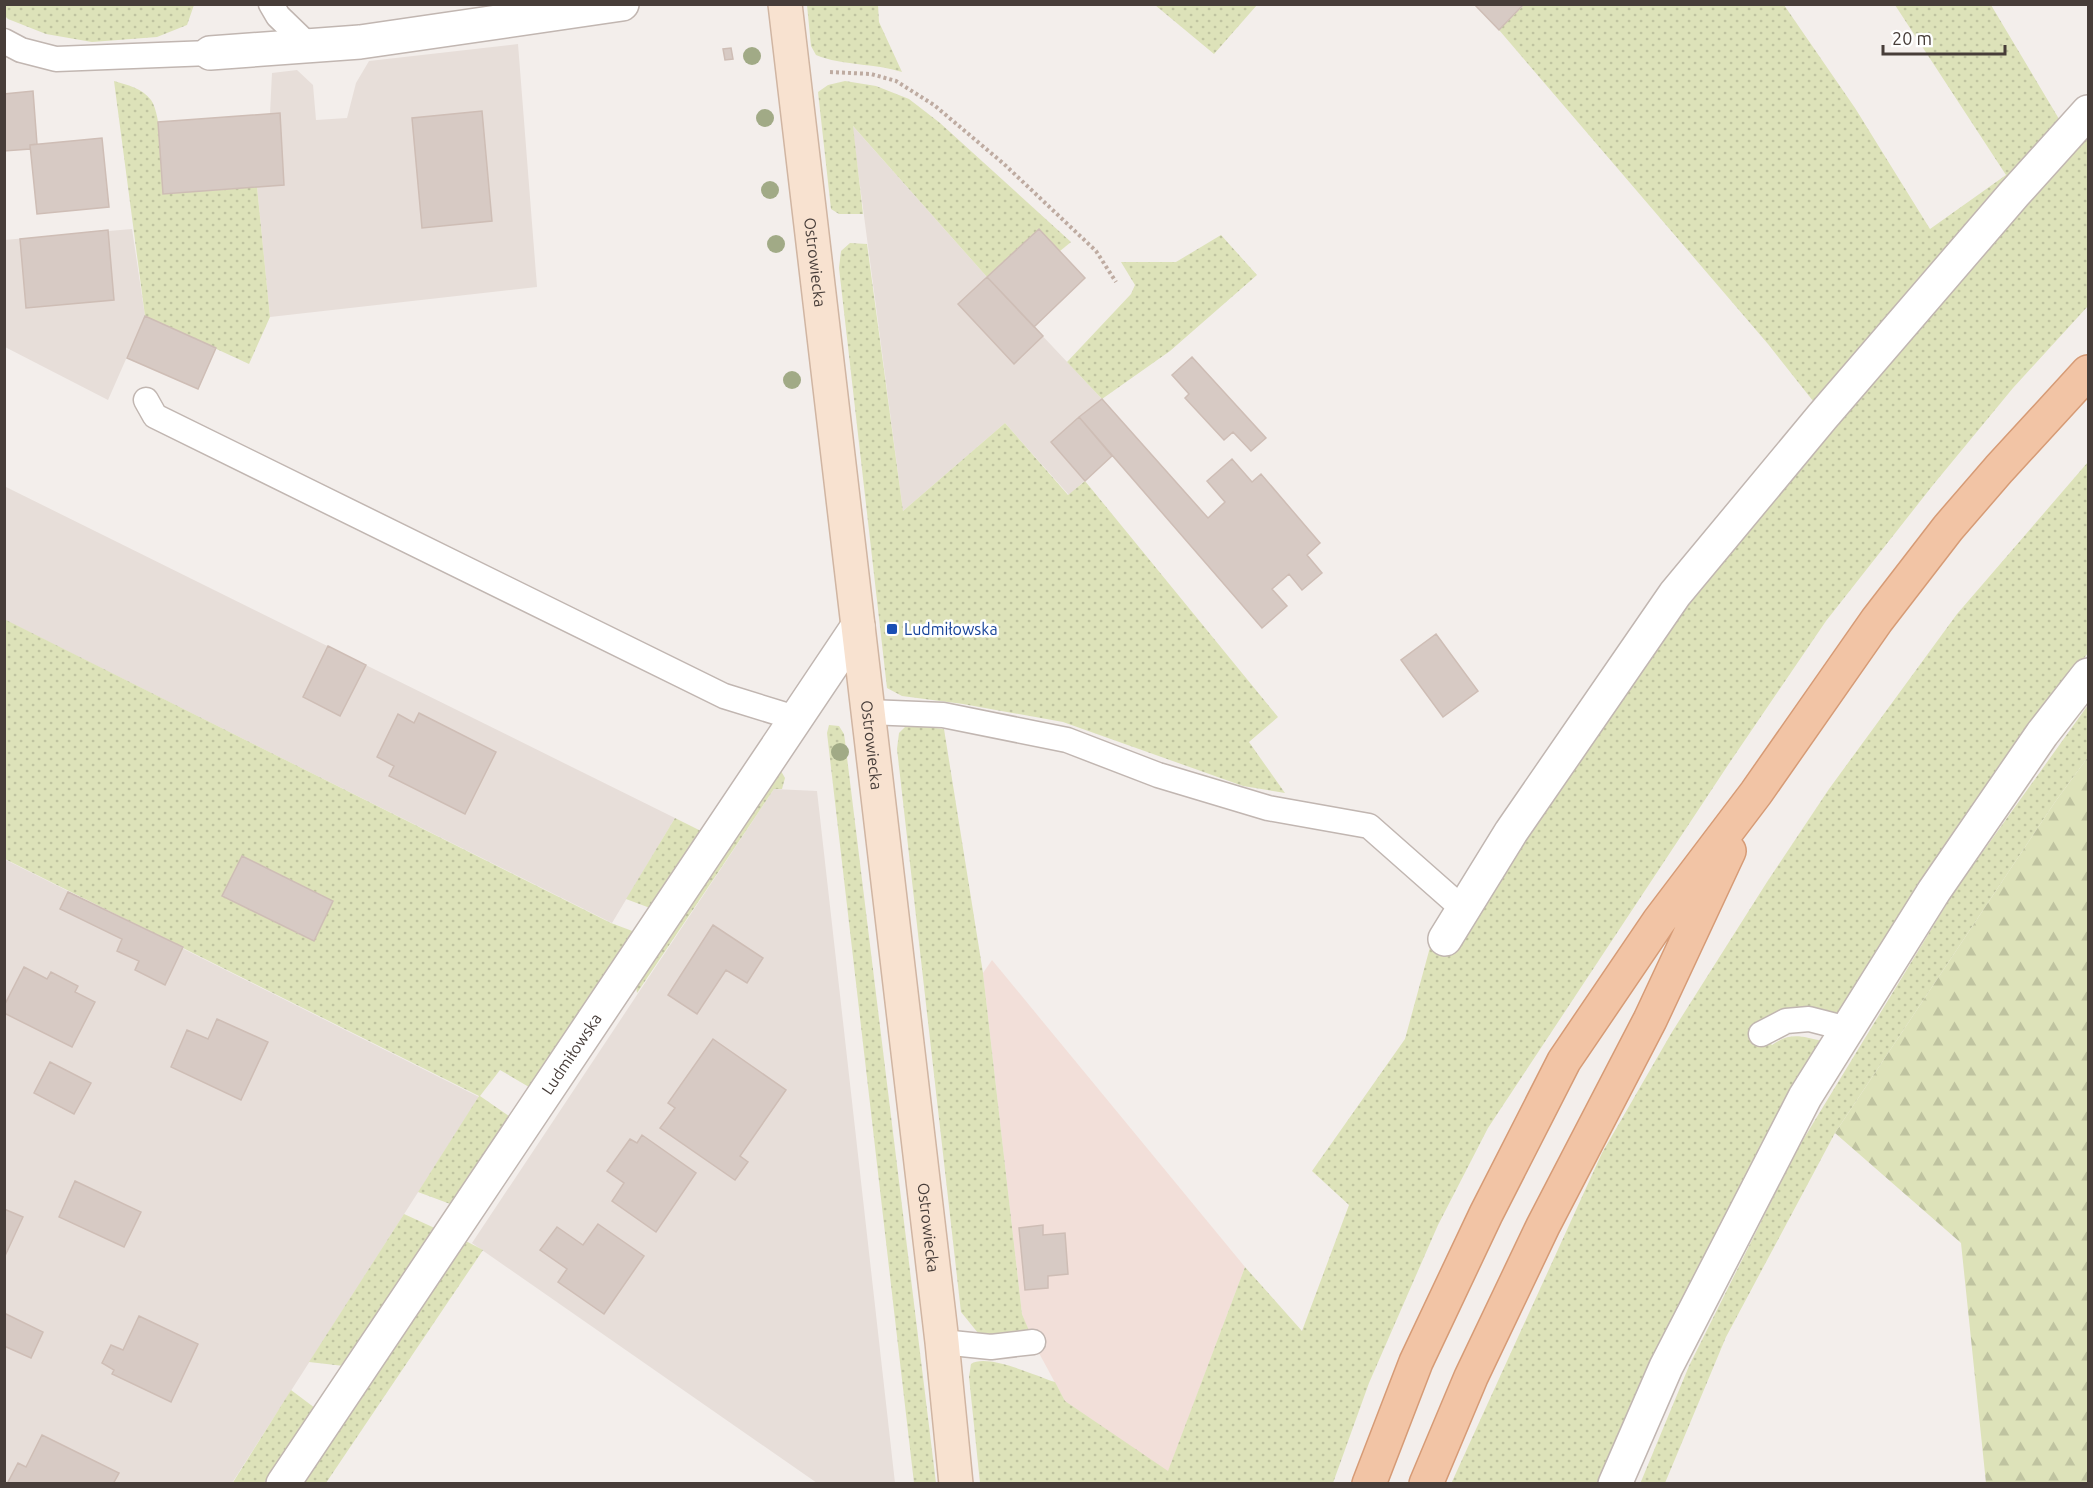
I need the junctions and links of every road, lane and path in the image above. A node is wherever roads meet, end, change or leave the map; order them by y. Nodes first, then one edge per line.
1 (271, 4) edge
2 (622, 4) edge
3 (785, 4) edge
4 (4, 41) edge
5 (309, 46) junction
6 (210, 53) joint
7 (793, 74) junction
8 (2088, 111) edge
9 (1116, 282) dead end
10 (2088, 372) edge
11 (146, 400) dead end
12 (858, 626) junction
13 (2088, 675) edge
14 (868, 712) junction
15 (795, 718) junction
16 (1756, 792) junction
17 (1463, 909) junction
18 (1444, 939) dead end
19 (1848, 1029) junction
20 (1761, 1034) dead end
21 (942, 1342) junction
22 (1033, 1342) dead end
23 (283, 1484) edge
24 (956, 1484) edge
25 (1369, 1484) edge
26 (1426, 1484) edge
27 (1615, 1484) edge

1 - 5 lane
2 - 5 street
3 - 7 street, Ostrowiecka
4 - 6 lane
5 - 6 street
7 - 9 path
7 - 12 street, Ostrowiecka
8 - 17 street
10 - 16 main road
11 - 15 lane
12 - 14 street, Ostrowiecka
12 - 15 street, Ludmiłowska
13 - 19 street
14 - 17 lane
14 - 21 street, Ostrowiecka
15 - 23 street, Ludmiłowska
16 - 25 main road
16 - 26 main road
17 - 18 street
19 - 20 lane
19 - 27 street
21 - 22 lane
21 - 24 street, Ostrowiecka

